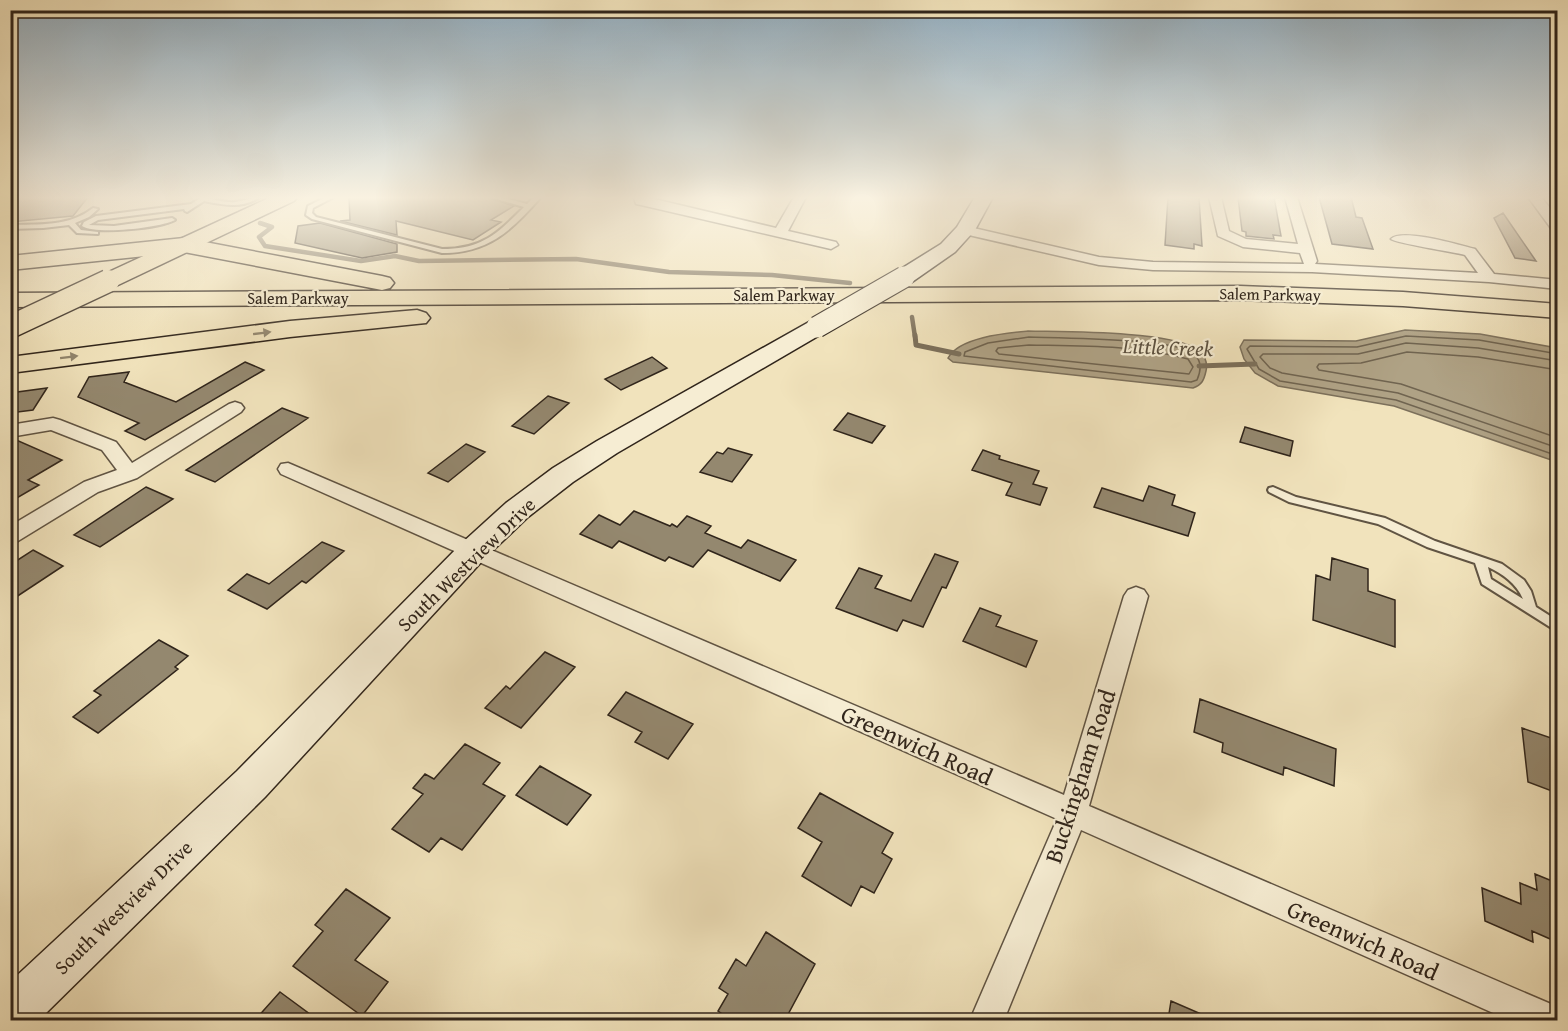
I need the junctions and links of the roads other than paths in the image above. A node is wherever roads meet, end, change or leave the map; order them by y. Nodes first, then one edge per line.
1 (183, 245) edge
2 (184, 245) joint
3 (419, 245) edge
4 (483, 245) edge
5 (951, 245) edge
6 (1030, 245) edge
7 (1266, 245) edge
8 (1305, 245) edge
9 (1440, 245) edge
10 (1306, 249) junction
11 (10, 263) edge
12 (1312, 268) junction
13 (1489, 278) junction
14 (1557, 285) edge
15 (10, 300) edge
16 (584, 303) junction
17 (1557, 311) edge
18 (10, 312) edge
19 (1557, 322) edge
20 (10, 327) edge
21 (10, 365) edge
22 (235, 408) dead end
23 (10, 431) edge
24 (288, 469) dead end
25 (130, 473) junction
26 (1273, 490) dead end
27 (10, 536) edge
28 (474, 550) junction
29 (1480, 560) junction
30 (1136, 596) dead end
31 (1531, 609) junction
32 (1557, 627) edge
33 (1073, 814) junction
34 (10, 1015) edge
35 (987, 1020) edge
36 (1547, 1020) edge

1 - 11 main road
2 - 16 main road
2 - 20 main road, bridge
3 - 4 lane
5 - 28 street, South Westview Drive, bridge
6 - 12 street
7 - 10 street
8 - 10 street
9 - 13 street
10 - 12 street
12 - 13 street
13 - 14 street
15 - 16 main road, Salem Parkway
16 - 17 main road, Salem Parkway
16 - 18 main road, Salem Parkway
16 - 19 main road, Salem Parkway
21 -> 16 main road
22 - 25 street
23 - 25 street
24 - 28 street, Greenwich Road
25 - 27 street
26 - 29 lane
28 - 33 street, Greenwich Road
28 - 34 street, South Westview Drive
29 - 31 lane
29 - 31 lane
30 - 33 street, Buckingham Road
31 - 32 lane
33 - 35 street, Buckingham Road
33 - 36 street, Greenwich Road

